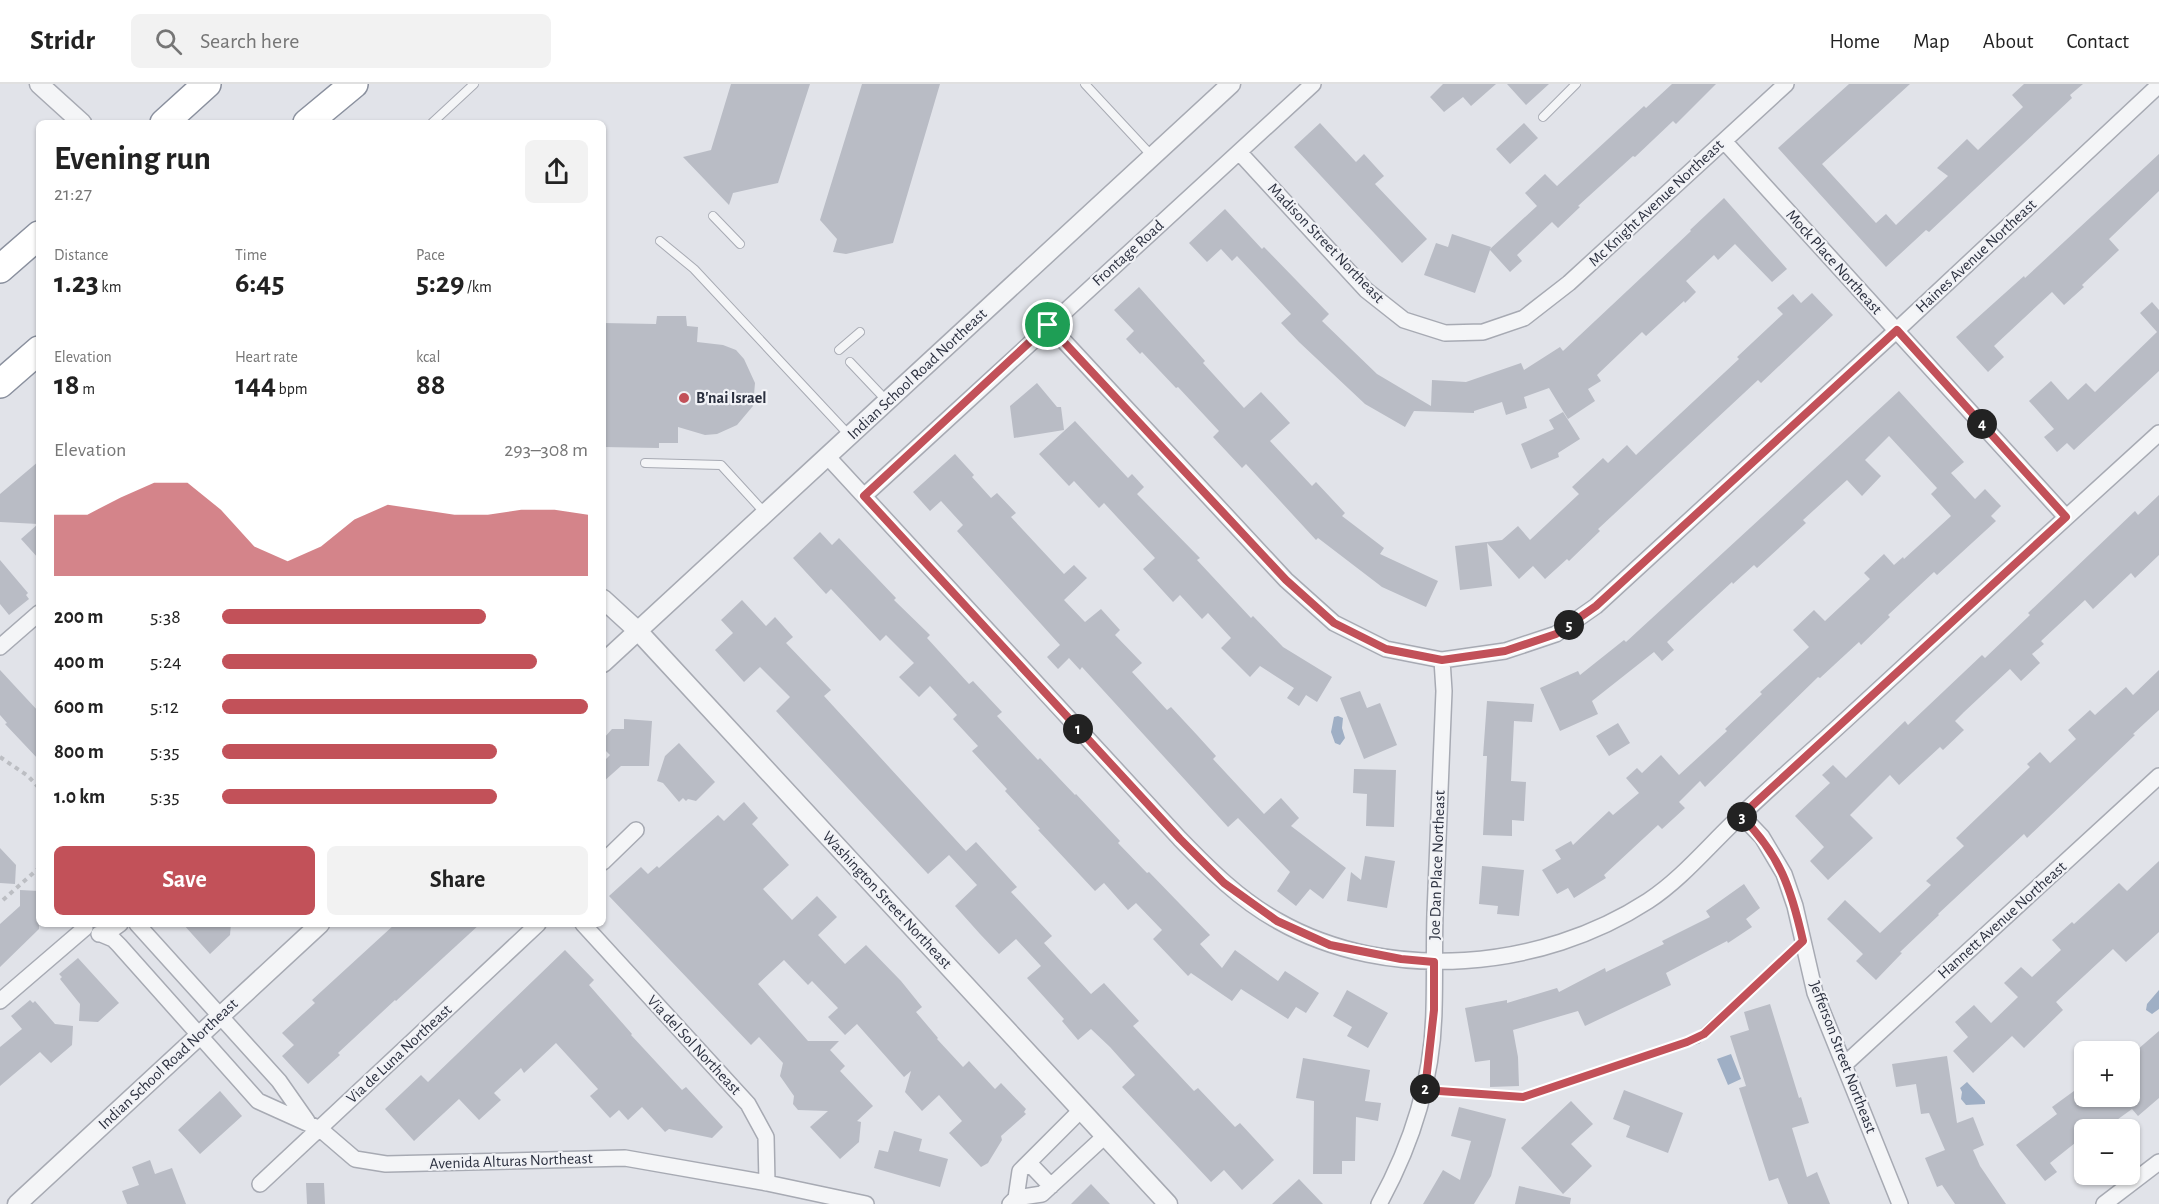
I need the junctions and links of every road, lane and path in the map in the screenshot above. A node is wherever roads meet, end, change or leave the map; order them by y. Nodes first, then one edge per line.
1 (39, 84) edge
2 (207, 84) edge
3 (354, 84) edge
4 (474, 84) edge
5 (1085, 84) edge
6 (1231, 84) edge
7 (1313, 84) edge
8 (1576, 84) edge
9 (1786, 84) edge
10 (2159, 85) edge
11 (1543, 117) dead end
12 (76, 118) edge
13 (167, 120) edge
14 (311, 120) edge
15 (435, 120) edge
16 (1724, 141) junction
17 (1239, 152) junction
18 (1152, 156) junction
19 (713, 216) dead end
20 (36, 238) edge
21 (660, 241) dead end
22 (740, 244) dead end
23 (0, 269) edge
24 (1524, 318) joint
25 (1048, 325) junction
26 (1897, 330) junction
27 (860, 332) dead end
28 (839, 350) dead end
29 (36, 353) edge
30 (850, 362) dead end
31 (0, 384) edge
32 (887, 402) junction
33 (2159, 433) edge
34 (850, 436) junction
35 (827, 456) junction
36 (645, 464) dead end
37 (864, 496) junction
38 (765, 513) junction
39 (2066, 517) junction
40 (606, 602) edge
41 (36, 616) edge
42 (638, 631) junction
43 (0, 647) edge
44 (606, 660) edge
45 (1442, 660) junction
46 (2, 760) edge
47 (2159, 776) edge
48 (36, 785) edge
49 (1741, 816) junction
50 (636, 830) dead end
51 (606, 859) edge
52 (36, 871) edge
53 (3, 900) dead end
54 (82, 927) edge
55 (84, 927) edge
56 (116, 927) edge
57 (139, 927) edge
58 (317, 927) edge
59 (535, 927) edge
60 (586, 927) edge
61 (101, 934) junction
62 (1803, 941) junction
63 (1434, 962) junction
64 (0, 1001) edge
65 (220, 1016) junction
66 (199, 1036) junction
67 (1844, 1065) junction
68 (1425, 1090) junction
69 (1081, 1110) junction
70 (314, 1125) junction
71 (1105, 1136) junction
72 (1029, 1162) junction
73 (2155, 1171) edge
74 (767, 1183) junction
75 (260, 1184) dead end
76 (1051, 1186) junction
77 (1013, 1201) edge
78 (16, 1204) edge
79 (866, 1204) edge
80 (1168, 1204) edge
81 (1379, 1204) edge
82 (1900, 1204) edge
83 (2104, 1204) edge

1 - 12 street
2 - 13 highway
3 - 14 highway
4 - 15 lane
5 - 18 lane
6 - 18 street, Indian School Road Northeast
7 - 17 street, Frontage Road
8 - 11 lane
9 - 16 street, Mc Knight Avenue Northeast
10 - 26 street, Haines Avenue Northeast
16 - 24 street, Mc Knight Avenue Northeast
16 - 26 street, Mock Place Northeast
17 - 24 street, Madison Street Northeast
17 - 25 street, Frontage Road
18 - 32 street, Indian School Road Northeast
19 - 22 lane
20 - 23 highway
21 - 34 lane
25 - 37 street, Frontage Road
25 - 45 street
26 - 39 street, Mock Place Northeast
26 - 45 street, Haines Avenue Northeast
27 - 28 lane
29 - 31 highway
30 - 32 lane
32 - 34 street, Indian School Road Northeast
33 - 39 street
34 - 35 street, Indian School Road Northeast
35 - 37 street
35 - 38 street, Indian School Road Northeast
36 - 38 lane
37 - 63 street
38 - 42 street, Indian School Road Northeast
39 - 49 street
40 - 42 street, Washington Street Northeast
41 - 43 street
42 - 44 street, Indian School Road Northeast
42 - 69 street, Washington Street Northeast
45 - 63 street, Joe Dan Place Northeast
46 - 48 path
47 - 67 street, Hannett Avenue Northeast
49 - 62 street, Jefferson Street Northeast
49 - 63 street
50 - 51 street
52 - 53 path
54 - 64 street
55 - 61 street, Avenida Alturas Northeast
56 - 61 street
57 - 65 street
58 - 65 street, Indian School Road Northeast
59 - 70 street, Via de Luna Northeast
60 - 74 street, Via del Sol Northeast
61 - 66 street, Avenida Alturas Northeast
62 - 67 street, Jefferson Street Northeast
62 - 68 lane
63 - 68 street, Joe Dan Place Northeast
65 - 66 street, Indian School Road Northeast
65 - 70 street
66 - 70 street, Avenida Alturas Northeast
66 - 78 street, Indian School Road Northeast
67 - 82 street, Jefferson Street Northeast
68 - 81 street, Joe Dan Place Northeast
69 - 71 street, Washington Street Northeast
69 - 72 street
70 - 74 street, Avenida Alturas Northeast
70 - 75 street, Via de Luna Northeast
71 - 76 street
71 - 80 street, Washington Street Northeast
72 - 76 street
72 - 77 street
73 - 83 street
74 - 79 street, Avenida Alturas Northeast
76 - 77 street

